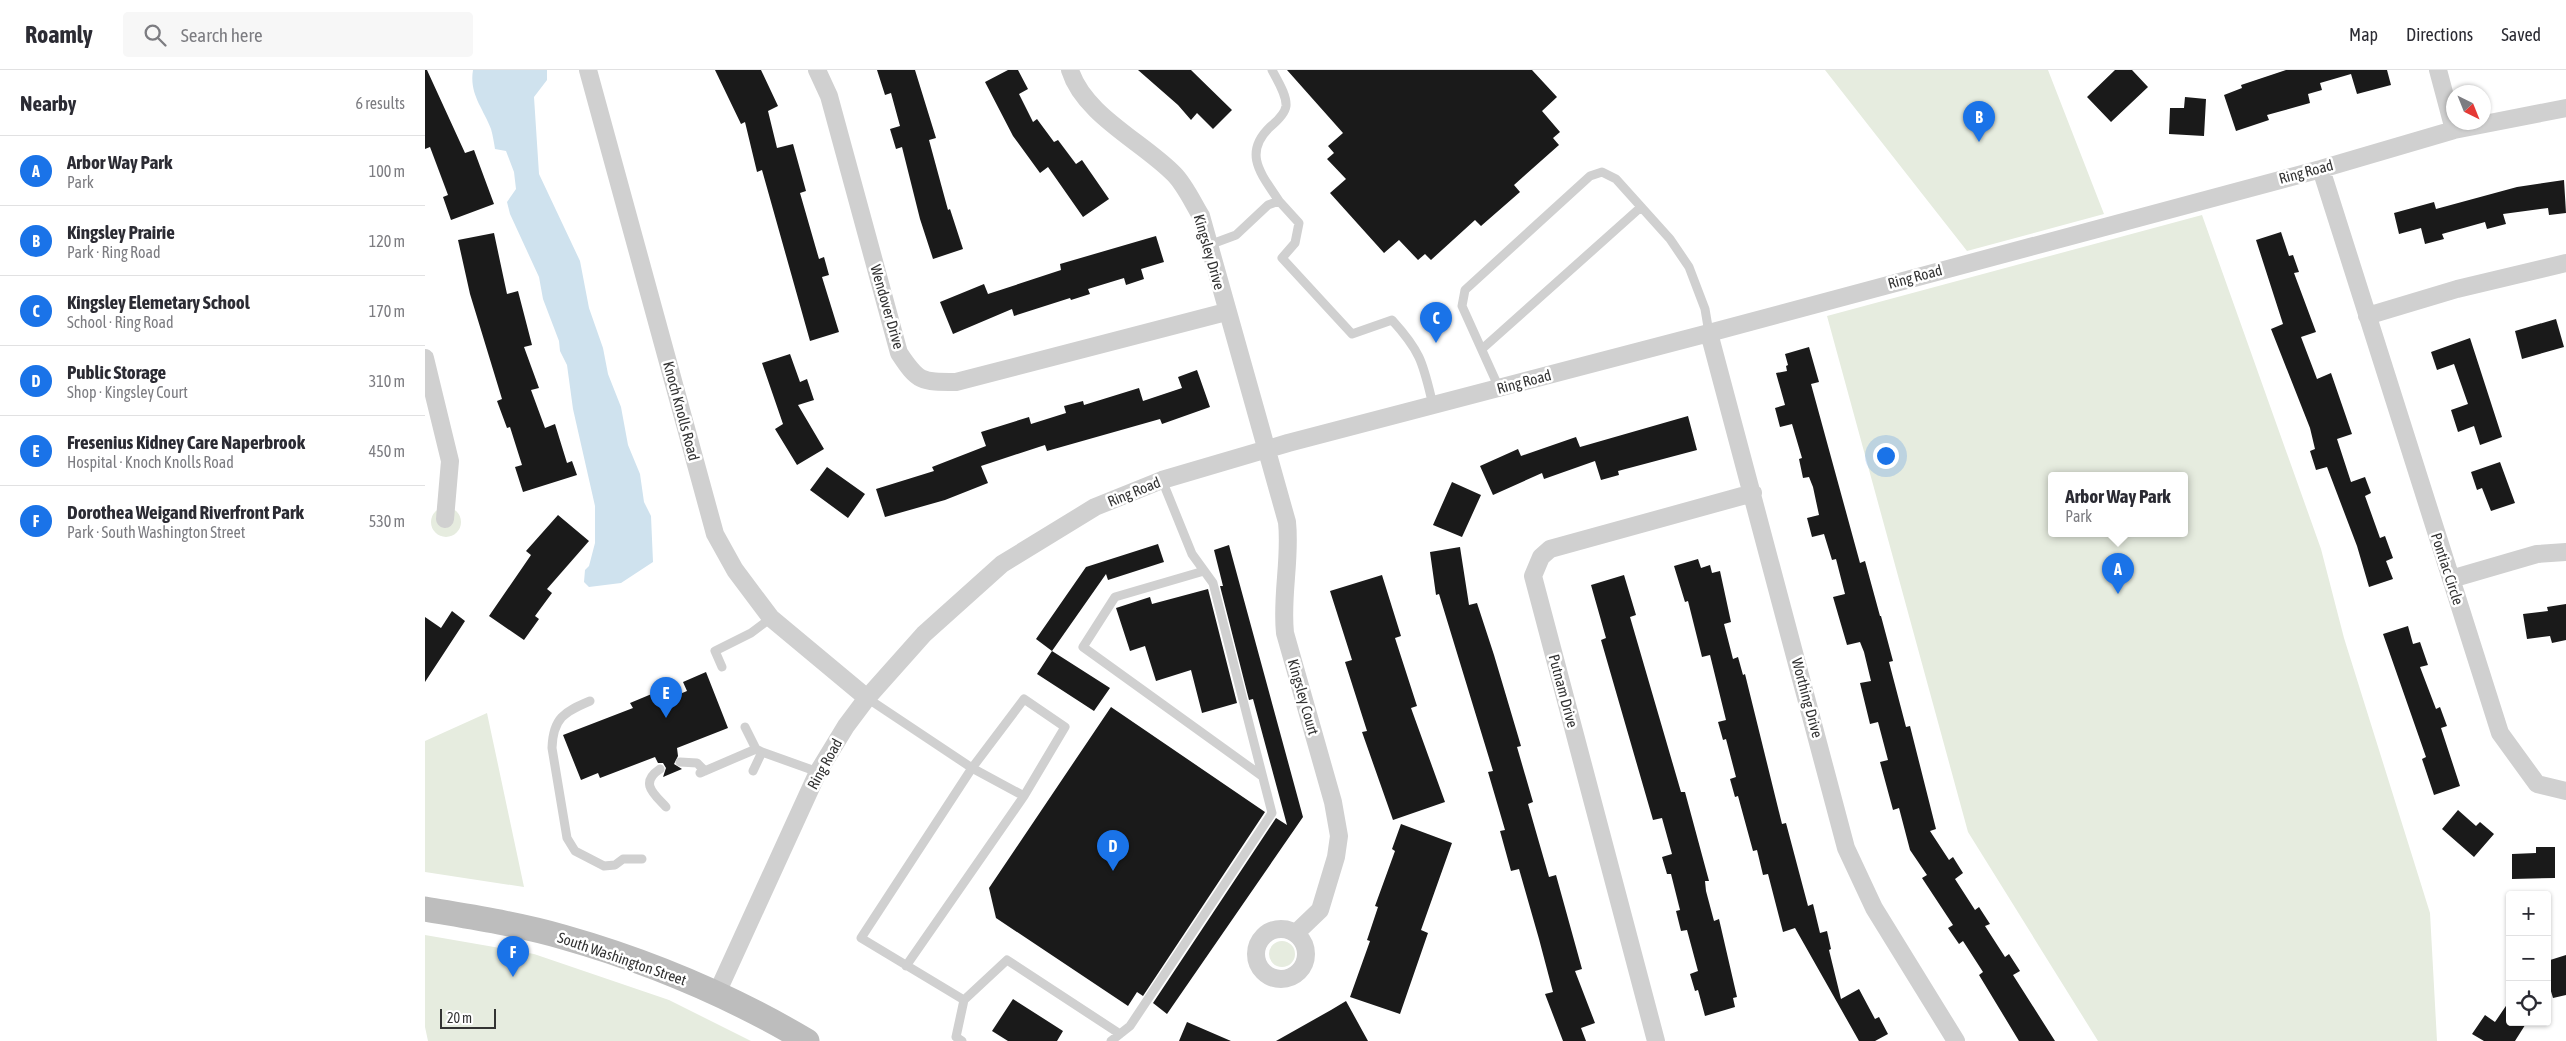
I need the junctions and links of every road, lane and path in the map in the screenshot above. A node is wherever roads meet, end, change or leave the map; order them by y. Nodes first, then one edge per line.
1 (588, 70) edge
2 (817, 70) edge
3 (1070, 70) edge
4 (1272, 70) edge
5 (2438, 70) edge
6 (2446, 100) edge
7 (2566, 108) edge
8 (2491, 123) edge
9 (2454, 130) edge
10 (2321, 169) junction
11 (1279, 201) junction
12 (1641, 207) junction
13 (1209, 245) junction
14 (2566, 264) edge
15 (1226, 312) junction
16 (2367, 316) junction
17 (1709, 334) junction
18 (1482, 349) junction
19 (425, 358) edge
20 (1499, 388) junction
21 (1433, 406) junction
22 (1267, 449) junction
23 (1163, 480) junction
24 (1753, 493) junction
25 (445, 519) dead end
26 (2566, 552) edge
27 (1204, 571) junction
28 (2451, 579) junction
29 (771, 618) junction
30 (722, 668) dead end
31 (867, 698) junction
32 (590, 701) dead end
33 (745, 727) dead end
34 (759, 750) junction
35 (680, 762) dead end
36 (972, 768) junction
37 (660, 769) dead end
38 (753, 771) dead end
39 (818, 772) junction
40 (1262, 776) junction
41 (2566, 790) edge
42 (1024, 796) junction
43 (666, 807) dead end
44 (642, 859) dead end
45 (425, 909) edge
46 (1296, 933) dead end
47 (906, 966) junction
48 (717, 992) junction
49 (964, 1000) junction
50 (1120, 1034) junction
51 (807, 1041) edge
52 (962, 1041) edge
53 (1111, 1041) edge
54 (1656, 1041) edge
55 (1956, 1041) edge

1 - 29 street, Knoch Knolls Road
2 - 15 street, Wendover Drive
3 - 13 street, Kingsley Drive
4 - 11 lane
5 - 6 street
7 - 8 street, Ring Road
9 - 10 street, Ring Road
10 - 16 street, Pontiac Circle
10 - 17 street, Ring Road
11 - 13 lane
11 - 21 lane
12 - 17 lane
12 - 18 lane
12 - 18 lane
13 - 15 street, Kingsley Drive
14 - 16 street
15 - 22 street, Kingsley Drive
16 - 28 street, Pontiac Circle
17 - 20 street, Ring Road
17 - 24 street, Worthing Drive
18 - 20 lane
19 - 25 street
20 - 21 street, Ring Road
21 - 22 street, Ring Road
22 - 23 street, Ring Road
22 - 46 street, Kingsley Court
23 - 27 lane
23 - 31 street, Ring Road
24 - 54 street, Putnam Drive
24 - 55 street, Worthing Drive
26 - 28 street
27 - 40 lane
27 - 40 lane
28 - 41 street, Pontiac Circle
29 - 30 lane
29 - 31 street, Knoch Knolls Road
31 - 36 lane
31 - 39 street, Ring Road
32 - 44 lane
33 - 34 lane
34 - 35 lane
34 - 38 lane
34 - 39 lane
36 - 42 lane
36 - 42 lane
36 - 47 lane
37 - 43 lane
39 - 48 street, Ring Road
40 - 50 lane
42 - 47 lane
45 - 48 main road, South Washington Street
47 - 49 lane
48 - 51 main road, South Washington Street
49 - 50 lane
49 - 52 lane
50 - 53 lane

